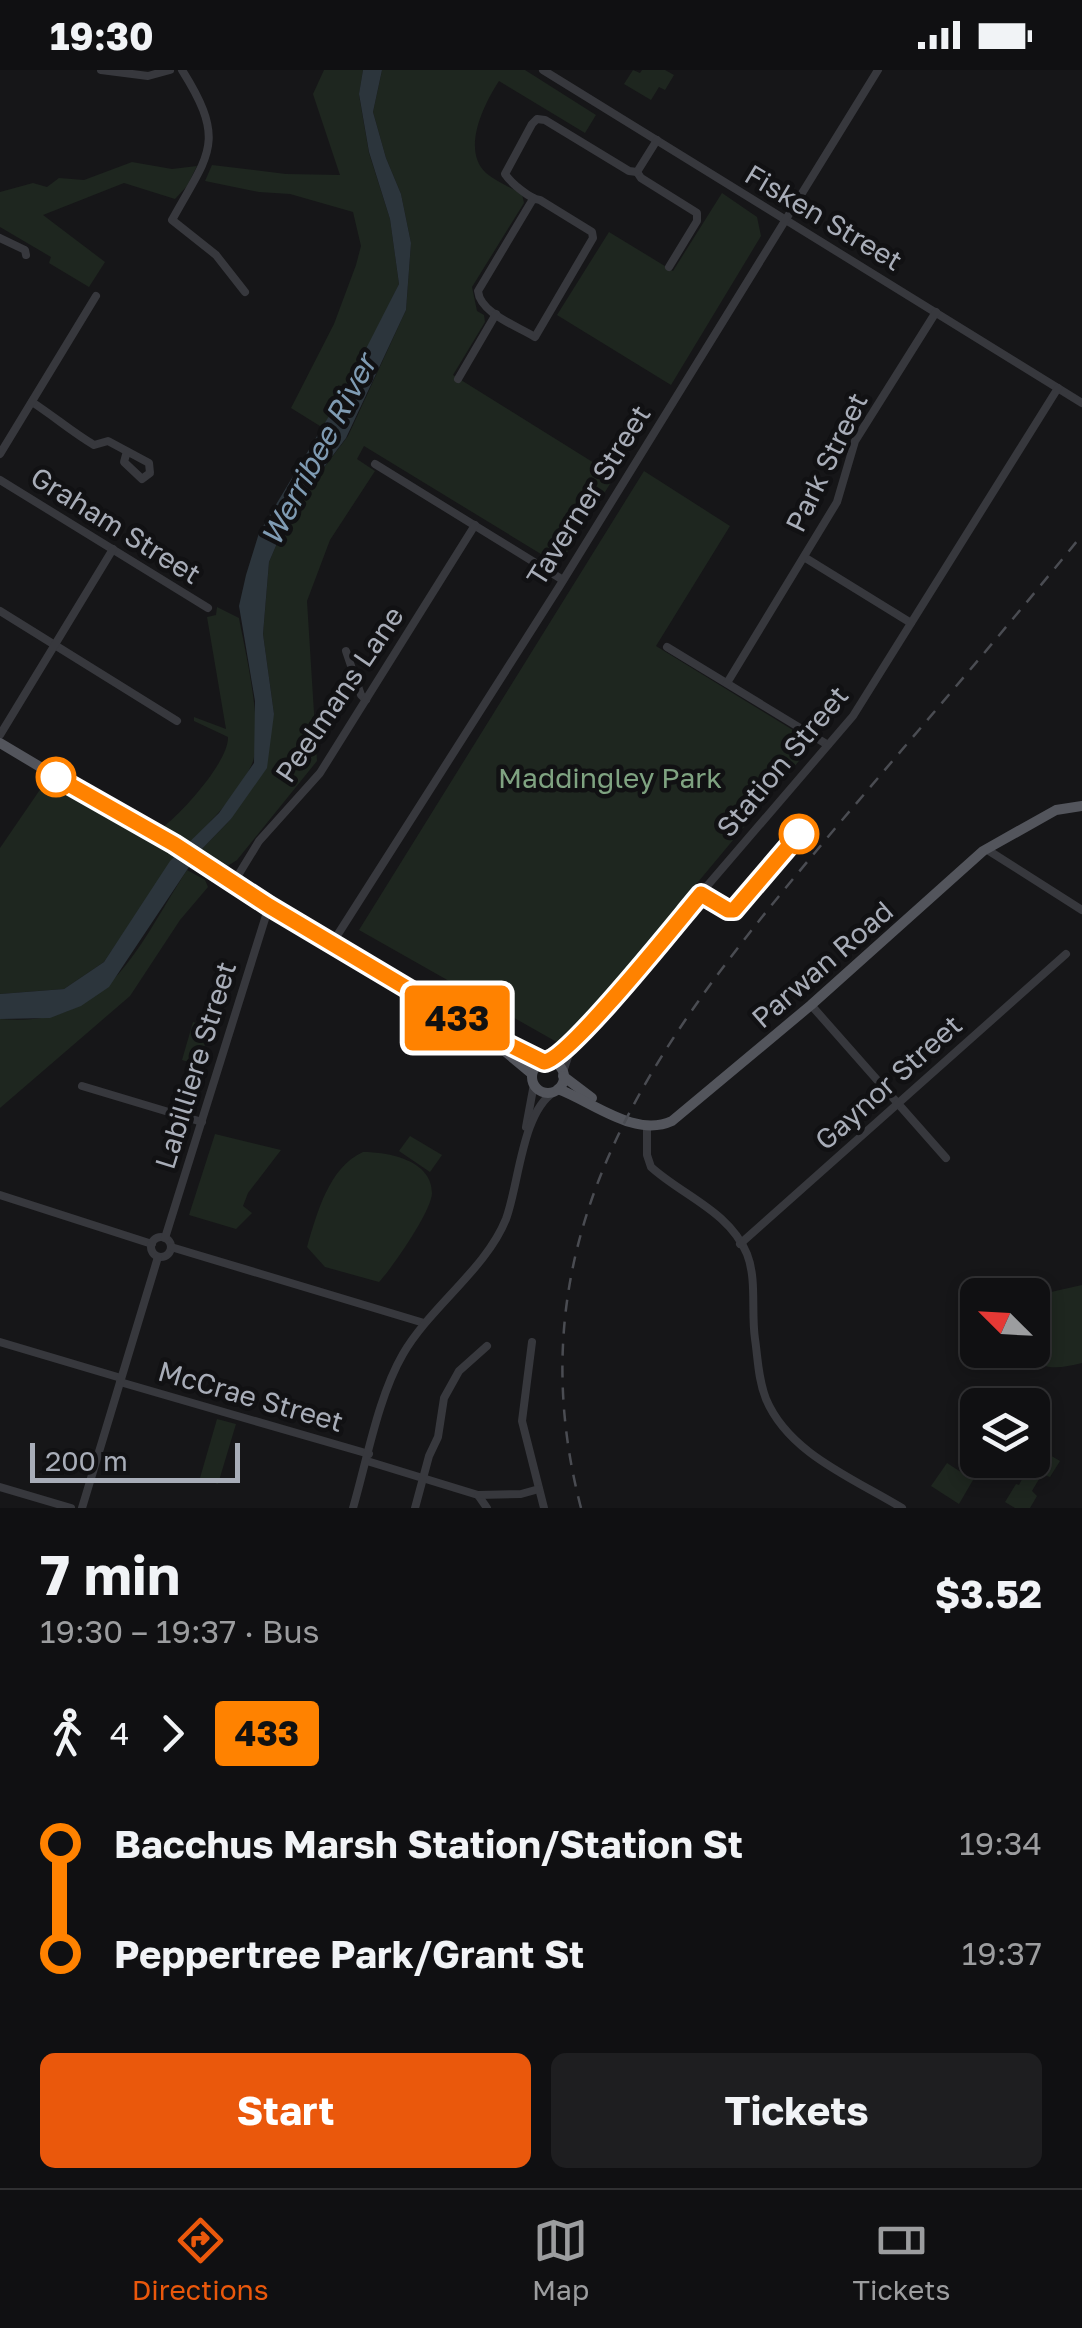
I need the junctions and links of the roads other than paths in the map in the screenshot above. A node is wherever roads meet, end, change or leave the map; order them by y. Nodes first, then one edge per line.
1 (101, 70) edge
2 (170, 70) edge
3 (182, 70) edge
4 (543, 70) edge
5 (878, 70) edge
6 (656, 140) junction
7 (637, 172) junction
8 (534, 200) junction
9 (786, 220) junction
10 (0, 238) edge
11 (26, 255) dead end
12 (669, 267) dead end
13 (245, 292) dead end
14 (96, 296) dead end
15 (936, 312) junction
16 (496, 314) junction
17 (535, 336) junction
18 (545, 343) dead end
19 (458, 379) dead end
20 (1058, 388) junction
21 (32, 402) junction
22 (1082, 402) edge
23 (127, 452) dead end
24 (0, 454) edge
25 (375, 464) dead end
26 (0, 480) edge
27 (475, 526) junction
28 (113, 549) junction
29 (804, 557) junction
30 (563, 580) junction
31 (208, 608) dead end
32 (0, 611) edge
33 (911, 623) junction
34 (55, 645) junction
35 (668, 647) dead end
36 (346, 651) dead end
37 (727, 683) junction
38 (366, 700) junction
39 (177, 721) dead end
40 (0, 735) edge
41 (0, 743) edge
42 (828, 745) junction
43 (1082, 806) edge
44 (986, 849) junction
45 (234, 882) junction
46 (269, 906) junction
47 (1082, 910) edge
48 (333, 942) junction
49 (1066, 954) dead end
50 (812, 1005) junction
51 (467, 1024) junction
52 (576, 1040) junction
53 (547, 1062) junction
54 (563, 1074) junction
55 (533, 1079) junction
56 (82, 1086) dead end
57 (556, 1090) junction
58 (899, 1103) junction
59 (613, 1114) junction
60 (202, 1122) junction
61 (647, 1128) junction
62 (946, 1158) dead end
63 (0, 1195) edge
64 (511, 1200) junction
65 (165, 1238) junction
66 (152, 1244) junction
67 (740, 1244) junction
68 (172, 1247) junction
69 (158, 1257) junction
70 (390, 1315) junction
71 (424, 1323) junction
72 (417, 1333) junction
73 (0, 1342) edge
74 (532, 1342) dead end
75 (486, 1346) dead end
76 (121, 1380) junction
77 (368, 1458) junction
78 (424, 1478) junction
79 (0, 1487) edge
80 (539, 1489) junction
81 (478, 1494) junction
82 (71, 1508) edge
83 (82, 1508) edge
84 (353, 1508) edge
85 (415, 1508) edge
86 (488, 1508) edge
87 (544, 1508) edge
88 (902, 1508) edge

1 - 2 street
3 - 13 street
4 - 6 street, Fisken Street
5 - 9 street, Taverner Street
6 - 7 street
6 - 9 street, Fisken Street
7 - 8 street
7 - 12 street
8 - 16 street
8 - 17 street
9 - 15 street, Fisken Street
9 - 30 street, Taverner Street
10 - 11 street
14 - 21 street
15 - 20 street, Fisken Street
15 - 29 street, Park Street
16 - 17 street
16 - 19 street
17 - 18 street
20 - 22 street, Fisken Street
20 - 33 street, Station Street
21 - 23 street
21 - 24 street
25 - 27 street
26 - 28 street, Graham Street
27 - 30 street
27 - 38 street, Peelmans Lane
28 - 31 street, Graham Street
28 - 34 street
29 - 33 street
29 - 37 street, Park Street
30 - 48 street, Taverner Street
32 - 34 street
33 - 42 street, Station Street
34 - 39 street
34 - 40 street
35 - 37 street
36 - 38 street
37 - 42 street
38 - 45 street, Peelmans Lane
41 - 45 main road
42 - 52 street, Station Street
43 - 44 main road, Parwan Road
44 - 47 street
44 - 50 main road, Parwan Road
45 - 46 main road
46 - 48 main road
46 - 60 street, Labilliere Street
48 - 51 main road
49 - 58 street, Gaynor Street
50 - 58 street
50 - 61 main road, Parwan Road
51 - 53 main road
51 - 55 main road
52 - 53 street, Station Street
52 - 54 street, Station Street
53 - 54 main road
53 - 55 main road
54 - 57 main road
54 - 59 main road
55 - 57 main road
55 - 64 street
56 - 60 street
57 - 59 main road
57 - 64 street
58 - 62 street
58 - 67 street, Gaynor Street
59 - 61 main road
60 - 65 street, Labilliere Street
61 - 67 street
63 - 66 street
64 - 71 street
65 - 66 street
65 - 68 street
66 - 69 street
67 - 88 street
68 - 69 street
68 - 70 street
69 - 76 street
70 - 71 street
70 - 72 street
71 - 72 street
72 - 77 street
73 - 76 street, McCrae Street
74 - 80 street
75 - 78 street
76 - 77 street, McCrae Street
76 - 83 street
77 - 78 street, McCrae Street
77 - 84 street
78 - 81 street, McCrae Street
78 - 85 street
79 - 82 street
80 - 81 street, McCrae Street
80 - 87 street
81 - 86 street

